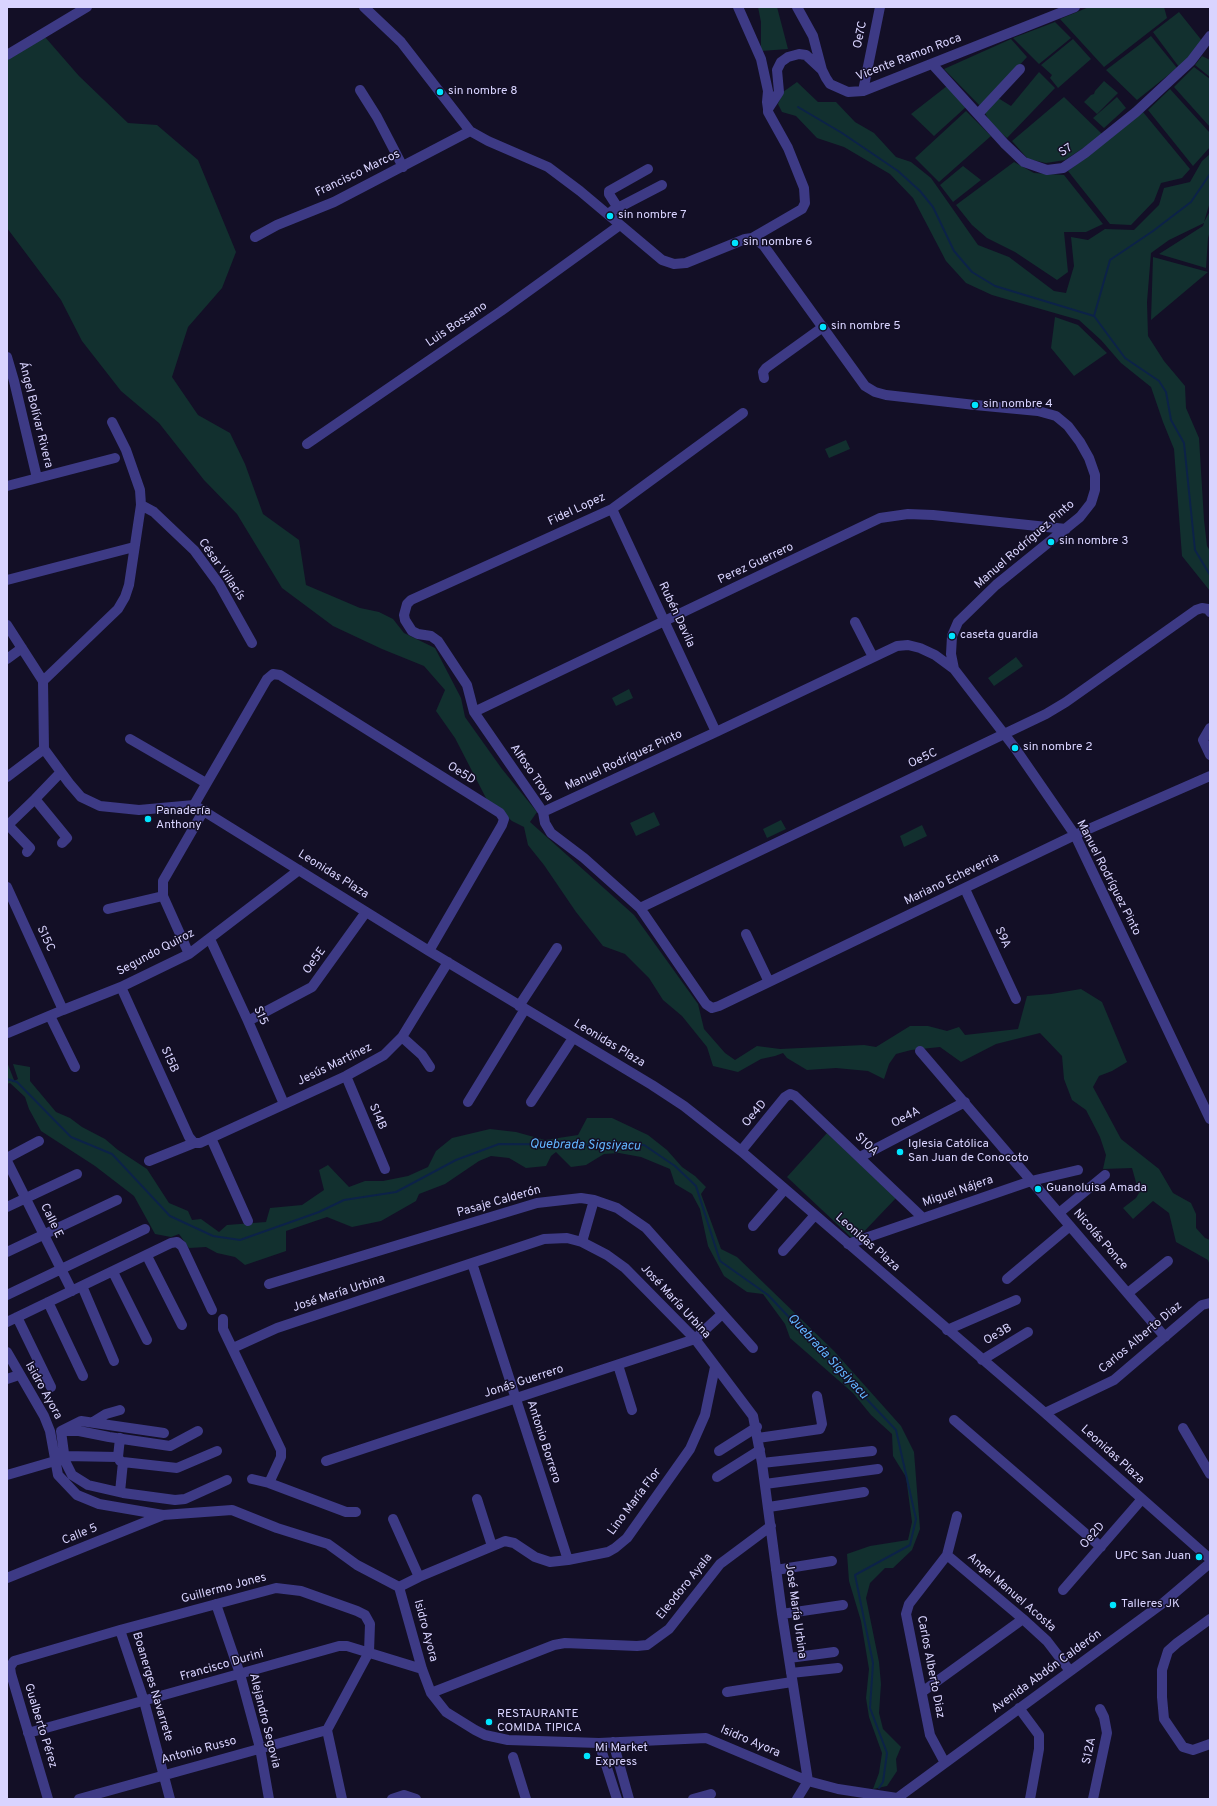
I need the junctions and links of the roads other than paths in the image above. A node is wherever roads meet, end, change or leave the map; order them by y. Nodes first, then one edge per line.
1 (87, 7) edge
2 (364, 7) edge
3 (738, 7) edge
4 (797, 7) edge
5 (880, 7) edge
6 (1075, 7) edge
7 (1210, 36) edge
8 (7, 55) edge
9 (932, 64) junction
10 (1020, 69) dead end
11 (822, 70) junction
12 (360, 90) dead end
13 (863, 91) junction
14 (768, 109) junction
15 (978, 114) junction
16 (470, 131) junction
17 (403, 167) junction
18 (648, 169) dead end
19 (662, 185) dead end
20 (618, 208) junction
21 (607, 214) junction
22 (620, 225) junction
23 (255, 237) dead end
24 (752, 238) junction
25 (822, 327) junction
26 (7, 357) edge
27 (764, 378) dead end
28 (11, 382) edge
29 (743, 413) dead end
30 (112, 422) dead end
31 (306, 444) dead end
32 (115, 458) dead end
33 (37, 478) junction
34 (7, 486) edge
35 (141, 505) junction
36 (612, 509) junction
37 (1066, 529) junction
38 (134, 547) junction
39 (7, 580) edge
40 (407, 604) joint
41 (1206, 610) edge
42 (664, 621) junction
43 (855, 622) dead end
44 (7, 625) edge
45 (252, 643) dead end
46 (22, 648) junction
47 (874, 657) junction
48 (7, 659) edge
49 (954, 669) junction
50 (43, 681) junction
51 (474, 712) junction
52 (1210, 728) edge
53 (716, 732) junction
54 (1004, 735) junction
55 (130, 739) dead end
56 (44, 749) junction
57 (1210, 755) edge
58 (61, 772) junction
59 (1210, 776) edge
60 (7, 777) edge
61 (206, 783) junction
62 (35, 800) junction
63 (194, 805) junction
64 (204, 810) junction
65 (543, 812) junction
66 (1075, 835) junction
67 (62, 843) dead end
68 (27, 852) dead end
69 (299, 870) junction
70 (7, 887) edge
71 (964, 889) junction
72 (163, 896) junction
73 (640, 908) junction
74 (108, 909) dead end
75 (366, 912) junction
76 (746, 934) dead end
77 (210, 940) junction
78 (557, 948) dead end
79 (429, 951) junction
80 (189, 954) junction
81 (448, 962) junction
82 (768, 982) junction
83 (122, 987) junction
84 (1016, 999) dead end
85 (706, 1004) joint
86 (61, 1006) junction
87 (522, 1008) junction
88 (50, 1016) junction
89 (248, 1021) junction
90 (8, 1033) dead end
91 (402, 1037) junction
92 (573, 1038) junction
93 (920, 1051) dead end
94 (75, 1067) dead end
95 (430, 1067) dead end
96 (346, 1076) junction
97 (790, 1094) joint
98 (468, 1102) dead end
99 (530, 1102) dead end
100 (964, 1102) junction
101 (284, 1104) junction
102 (1210, 1119) edge
103 (211, 1138) junction
104 (39, 1141) dead end
105 (194, 1143) junction
106 (741, 1151) junction
107 (860, 1157) junction
108 (7, 1158) edge
109 (7, 1161) edge
110 (149, 1161) dead end
111 (385, 1169) dead end
112 (1078, 1170) dead end
113 (77, 1174) dead end
114 (1105, 1175) dead end
115 (1031, 1181) junction
116 (785, 1189) junction
117 (26, 1199) junction
118 (117, 1200) dead end
119 (594, 1200) junction
120 (7, 1207) edge
121 (1059, 1213) junction
122 (815, 1215) junction
123 (923, 1218) junction
124 (248, 1221) dead end
125 (753, 1226) dead end
126 (1070, 1226) junction
127 (145, 1229) dead end
128 (43, 1234) junction
129 (582, 1242) junction
130 (848, 1244) junction
131 (783, 1251) dead end
132 (7, 1252) edge
133 (147, 1256) junction
134 (1168, 1261) dead end
135 (472, 1263) junction
136 (60, 1269) junction
137 (114, 1272) junction
138 (1007, 1279) dead end
139 (269, 1284) dead end
140 (82, 1286) junction
141 (72, 1291) junction
142 (1128, 1293) junction
143 (7, 1295) edge
144 (1016, 1300) dead end
145 (48, 1302) junction
146 (1210, 1304) edge
147 (212, 1310) dead end
148 (722, 1314) junction
149 (17, 1317) junction
150 (223, 1319) dead end
151 (7, 1322) edge
152 (182, 1325) dead end
153 (947, 1330) junction
154 (1028, 1332) dead end
155 (1165, 1337) junction
156 (695, 1339) junction
157 (147, 1340) dead end
158 (232, 1348) junction
159 (753, 1348) dead end
160 (7, 1352) edge
161 (114, 1360) dead end
162 (982, 1360) junction
163 (618, 1365) junction
164 (715, 1367) junction
165 (19, 1375) junction
166 (83, 1376) dead end
167 (7, 1379) edge
168 (51, 1387) dead end
169 (817, 1396) dead end
170 (515, 1399) junction
171 (120, 1410) dead end
172 (632, 1410) dead end
173 (1045, 1413) junction
174 (954, 1420) dead end
175 (94, 1422) junction
176 (756, 1427) junction
177 (1183, 1428) dead end
178 (50, 1431) junction
179 (61, 1431) junction
180 (198, 1431) dead end
181 (164, 1434) dead end
182 (120, 1438) junction
183 (758, 1438) junction
184 (719, 1450) dead end
185 (760, 1450) junction
186 (216, 1451) dead end
187 (872, 1451) dead end
188 (60, 1458) junction
189 (120, 1459) junction
190 (326, 1461) dead end
191 (762, 1463) junction
192 (878, 1469) dead end
193 (1210, 1474) edge
194 (7, 1475) edge
195 (717, 1477) dead end
196 (252, 1478) dead end
197 (227, 1480) dead end
198 (269, 1483) junction
199 (765, 1484) junction
200 (120, 1492) junction
201 (864, 1492) dead end
202 (477, 1499) dead end
203 (1142, 1499) junction
204 (769, 1507) junction
205 (356, 1512) dead end
206 (163, 1515) junction
207 (957, 1516) dead end
208 (393, 1519) dead end
209 (771, 1526) junction
210 (492, 1546) junction
211 (1101, 1547) junction
212 (947, 1555) junction
213 (1210, 1559) edge
214 (568, 1560) junction
215 (832, 1561) dead end
216 (1210, 1563) edge
217 (776, 1570) junction
218 (419, 1577) junction
219 (7, 1578) edge
220 (399, 1587) junction
221 (1063, 1590) dead end
222 (216, 1604) junction
223 (843, 1606) dead end
224 (782, 1614) junction
225 (1023, 1619) junction
226 (1208, 1624) edge
227 (120, 1630) junction
228 (369, 1652) junction
229 (834, 1652) dead end
230 (789, 1658) junction
231 (14, 1661) joint
232 (838, 1668) dead end
233 (422, 1670) junction
234 (1070, 1671) junction
235 (240, 1674) junction
236 (791, 1678) junction
237 (727, 1692) dead end
238 (922, 1692) junction
239 (431, 1693) junction
240 (144, 1701) junction
241 (1020, 1708) junction
242 (1100, 1709) dead end
243 (327, 1730) junction
244 (28, 1733) junction
245 (613, 1742) junction
246 (599, 1743) junction
247 (1210, 1744) edge
248 (260, 1748) junction
249 (513, 1757) dead end
250 (945, 1763) junction
251 (163, 1775) junction
252 (808, 1781) junction
253 (711, 1794) dead end
254 (48, 1799) edge
255 (78, 1799) edge
256 (170, 1799) edge
257 (269, 1799) edge
258 (342, 1799) edge
259 (392, 1799) edge
260 (416, 1799) edge
261 (526, 1799) edge
262 (617, 1799) edge
263 (629, 1799) edge
264 (693, 1799) edge
265 (797, 1799) edge
266 (897, 1799) edge
267 (1024, 1799) edge
268 (1030, 1799) edge
269 (1093, 1799) edge

1 - 8 street
2 - 16 street
3 - 14 street
4 - 11 street, Vicente Ramon Roca
5 - 13 street, Oe7C
6 - 9 street, Vicente Ramon Roca
7 - 15 street, S7
9 - 13 street, Vicente Ramon Roca
9 - 15 street, S7
10 - 15 street
11 - 13 street, Vicente Ramon Roca
11 - 14 street
12 - 17 street
14 - 24 street
16 - 17 street, Francisco Marcos
16 - 21 street
17 - 23 street, Francisco Marcos
18 - 20 street
19 - 20 street
20 - 21 street
21 - 22 street
22 - 24 street
22 - 31 street, Luis Bossano
24 - 25 street, Manuel Rodríguez Pinto
25 - 27 street
25 - 37 street, Manuel Rodríguez Pinto
26 - 28 street, Ángel Bolívar Rivera
28 - 33 street, Ángel Bolívar Rivera
29 - 36 street, Fidel Lopez
30 - 35 street
32 - 33 street
33 - 34 street
35 - 38 street
35 - 45 street, César Villacís
36 - 40 street, Fidel Lopez
36 - 42 street, Rubén Davila
37 - 42 street, Perez Guerrero
37 - 49 street, Manuel Rodríguez Pinto
38 - 39 street
38 - 50 street
40 - 51 street, Alfoso Troya
41 - 54 street, Oe5C
42 - 51 street, Perez Guerrero
42 - 53 street, Rubén Davila
43 - 47 street
44 - 46 street
46 - 48 street
46 - 50 street
47 - 49 street, Manuel Rodríguez Pinto
47 - 53 street, Manuel Rodríguez Pinto
49 - 54 street, Manuel Rodríguez Pinto
50 - 56 street
51 - 65 street, Alfoso Troya
52 - 57 street
53 - 65 street, Manuel Rodríguez Pinto
54 - 66 street, Manuel Rodríguez Pinto
54 - 73 street, Oe5C
55 - 61 street
56 - 58 street
56 - 60 street
58 - 62 street
58 - 63 street
59 - 66 street, Mariano Echeverria
61 - 63 street
61 - 79 street, Oe5D
62 - 67 street
62 - 68 street
63 - 64 street, Leonidas Plaza
64 - 69 street, Leonidas Plaza
64 - 72 street
65 - 73 street, Alfoso Troya
66 - 71 street, Mariano Echeverria
66 - 102 street, Manuel Rodríguez Pinto
69 - 75 street, Leonidas Plaza
69 - 77 street, Segundo Quiroz
70 - 86 street, S15C
71 - 82 street, Mariano Echeverria
71 - 84 street, S9A
72 - 74 street
72 - 80 street
73 - 85 street, Alfoso Troya
75 - 79 street, Leonidas Plaza
75 - 89 street, Oe5E
76 - 82 street
77 - 80 street, Segundo Quiroz
77 - 89 street, S15
78 - 87 street
79 - 81 street, Leonidas Plaza
80 - 83 street, Segundo Quiroz
81 - 87 street, Leonidas Plaza
81 - 91 street, Jesús Martínez
82 - 85 street, Mariano Echeverria
83 - 86 street, Segundo Quiroz
83 - 105 street, S15B
86 - 88 street, Segundo Quiroz
87 - 92 street, Leonidas Plaza
87 - 98 street
88 - 90 street, Segundo Quiroz
88 - 94 street
89 - 101 street, S15
91 - 95 street
91 - 96 street, Jesús Martínez
92 - 99 street
92 - 106 street, Leonidas Plaza
93 - 100 street, Nicolás Ponce
96 - 101 street, Jesús Martínez
96 - 111 street, S14B
97 - 106 street, Oe4D
97 - 107 street, S10A
100 - 107 street, Oe4A
100 - 115 street, Nicolás Ponce
101 - 103 street, Jesús Martínez
103 - 105 street, Jesús Martínez
103 - 124 street
104 - 108 street
105 - 110 street, Jesús Martínez
106 - 116 street, Leonidas Plaza
107 - 123 street, S10A
109 - 117 street, Calle E
112 - 115 street, Miguel Nájera
113 - 117 street
114 - 121 street
115 - 121 street, Nicolás Ponce
115 - 123 street, Miguel Nájera
116 - 122 street, Leonidas Plaza
116 - 125 street
117 - 120 street
117 - 128 street, Calle E
118 - 128 street
119 - 129 street
119 - 139 street, Pasaje Calderón
119 - 148 street, Pasaje Calderón
121 - 126 street, Nicolás Ponce
122 - 130 street, Leonidas Plaza
122 - 131 street
123 - 130 street, Miguel Nájera
126 - 138 street
126 - 142 street, Nicolás Ponce
127 - 136 street
128 - 132 street
128 - 136 street, Calle E
129 - 135 street, José María Urbina
129 - 156 street, José María Urbina
130 - 153 street, Leonidas Plaza
133 - 137 street
133 - 147 street
133 - 152 street
134 - 142 street
135 - 158 street, José María Urbina
135 - 170 street, Antonio Borrero
136 - 141 street, Calle E
136 - 143 street
137 - 140 street
137 - 157 street
140 - 141 street
140 - 161 street
141 - 145 street
142 - 155 street, Nicolás Ponce
144 - 153 street
145 - 149 street
145 - 166 street
146 - 155 street, Carlos Alberto Diaz
148 - 156 street, Jonás Guerrero
148 - 159 street, Pasaje Calderón
149 - 151 street
149 - 168 street
150 - 158 street
153 - 162 street, Leonidas Plaza
154 - 162 street, Oe3B
155 - 173 street, Carlos Alberto Diaz
156 - 163 street, Jonás Guerrero
156 - 164 street, José María Urbina
158 - 198 street
160 - 165 street, Isidro Ayora
162 - 173 street, Leonidas Plaza
163 - 170 street, Jonás Guerrero
163 - 172 street
164 - 176 street, José María Urbina
164 - 214 street, Lino María Flor
165 - 167 street
165 - 178 street, Isidro Ayora
169 - 183 street
170 - 190 street, Jonás Guerrero
170 - 214 street, Antonio Borrero
171 - 175 street
173 - 203 street, Leonidas Plaza
174 - 211 street
175 - 179 street
175 - 181 street
176 - 183 street, José María Urbina
176 - 184 street
177 - 193 street
178 - 179 street
178 - 188 street, Isidro Ayora
179 - 182 street
179 - 188 street
180 - 182 street
182 - 189 street
183 - 185 street, José María Urbina
185 - 191 street, José María Urbina
185 - 195 street
186 - 189 street
187 - 191 street
188 - 189 street
188 - 194 street
188 - 200 street
188 - 206 street, Isidro Ayora
189 - 200 street
191 - 199 street, José María Urbina
192 - 199 street
196 - 198 street
197 - 200 street
198 - 205 street
199 - 204 street, José María Urbina
201 - 204 street
202 - 210 street
203 - 211 street, Oe2D
203 - 213 street, Leonidas Plaza
204 - 209 street, José María Urbina
206 - 219 street, Calle 5
206 - 220 street, Isidro Ayora
207 - 212 street, Carlos Alberto Diaz
208 - 218 street
209 - 217 street, José María Urbina
209 - 239 street, Eleodoro Ayala
210 - 214 street, Lino María Flor
210 - 218 street, Lino María Flor
211 - 221 street, Oe2D
212 - 225 street, Angel Manuel Acosta
212 - 238 street, Carlos Alberto Diaz
215 - 217 street
216 - 234 street, Avenida Abdón Calderón
217 - 224 street, José María Urbina
218 - 220 street, Lino María Flor
220 - 233 street, Isidro Ayora
222 - 227 street, Guillermo Jones
222 - 228 street, Guillermo Jones
222 - 235 street, Alejandro Segovia
223 - 224 street
224 - 230 street, José María Urbina
225 - 234 street, Angel Manuel Acosta
225 - 238 street
226 - 247 street
227 - 231 street, Guillermo Jones
227 - 240 street, Boanerges Navarrete
228 - 233 street, Francisco Durini
228 - 235 street, Francisco Durini
228 - 243 street, Guillermo Jones
229 - 230 street
230 - 236 street, José María Urbina
231 - 244 street, Gualberto Pérez
232 - 236 street
233 - 239 street, Isidro Ayora
234 - 241 street, Avenida Abdón Calderón
235 - 240 street, Francisco Durini
235 - 248 street, Alejandro Segovia
236 - 237 street
236 - 252 street, José María Urbina
238 - 250 street, Carlos Alberto Diaz
239 - 246 street, Isidro Ayora
240 - 244 street, Francisco Durini
240 - 251 street, Boanerges Navarrete
241 - 250 street, Avenida Abdón Calderón
241 - 268 street
242 - 269 street, S12A
243 - 248 street, Antonio Russo
243 - 258 street
244 - 254 street, Gualberto Pérez
245 - 246 street, Isidro Ayora
245 - 252 street, Isidro Ayora
245 - 263 street
246 - 262 street
248 - 251 street, Antonio Russo
248 - 257 street, Alejandro Segovia
249 - 261 street
250 - 266 street, Avenida Abdón Calderón
251 - 255 street, Antonio Russo
251 - 256 street, Boanerges Navarrete
252 - 265 street
252 - 266 street, Isidro Ayora
253 - 264 street
259 - 260 street
267 - 268 street

